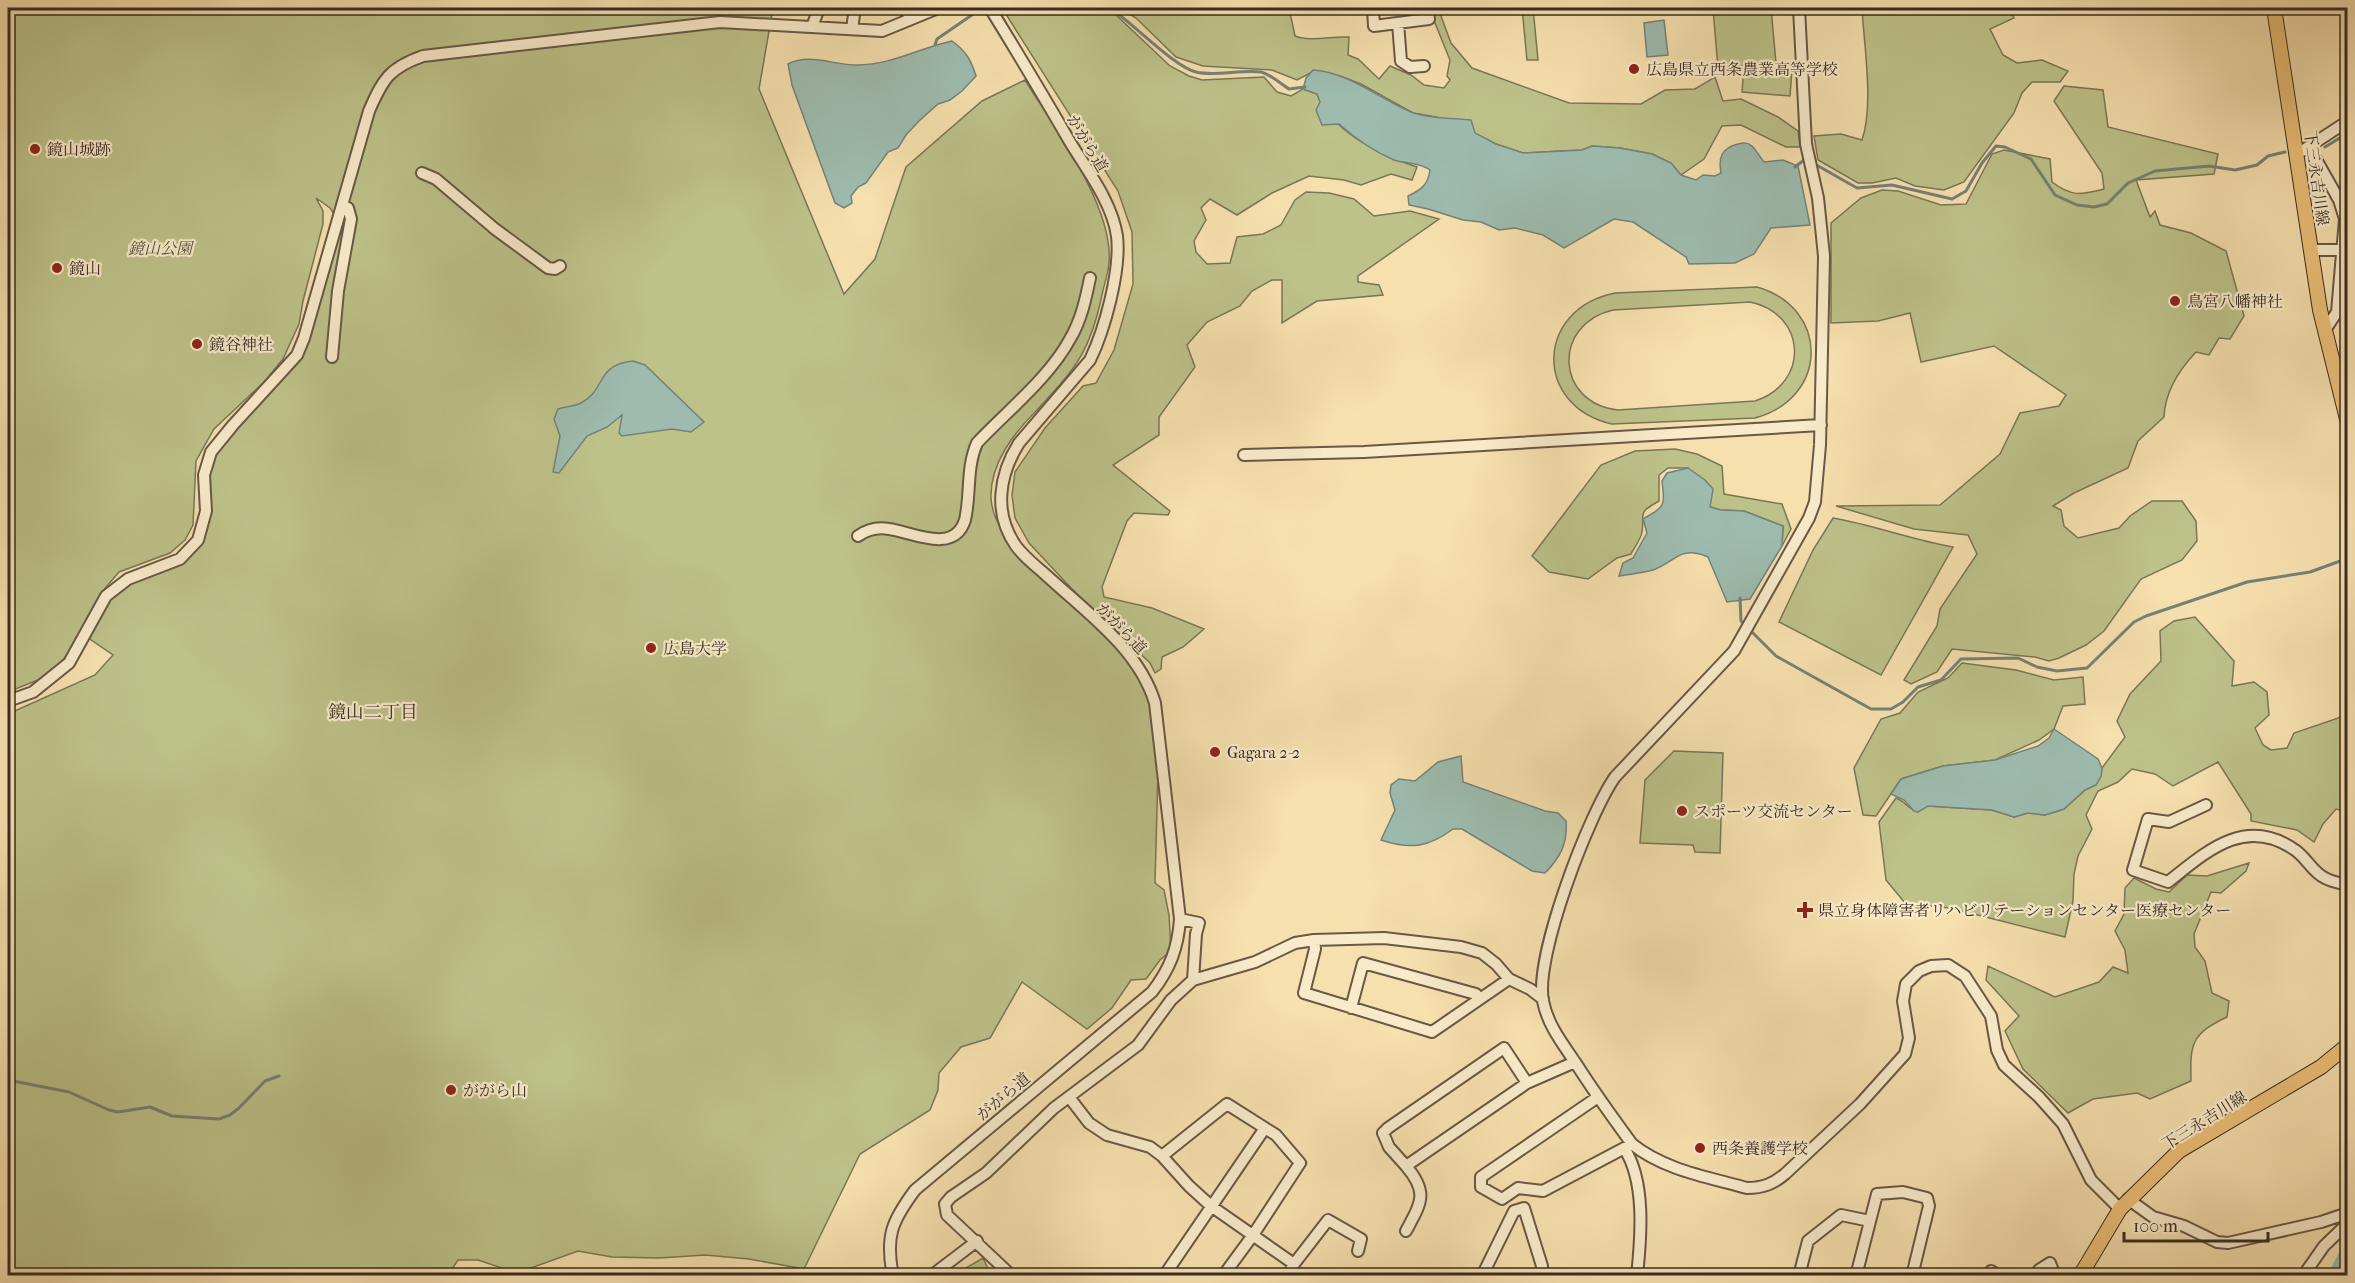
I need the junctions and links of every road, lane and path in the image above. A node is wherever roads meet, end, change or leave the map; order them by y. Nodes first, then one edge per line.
1 (819, 8) edge
2 (855, 8) edge
3 (905, 8) edge
4 (938, 8) edge
5 (990, 8) edge
6 (1324, 8) edge
7 (1333, 8) edge
8 (1372, 8) edge
9 (1427, 8) edge
10 (1799, 8) edge
11 (2274, 8) edge
12 (911, 19) junction
13 (1398, 23) junction
14 (812, 27) junction
15 (852, 29) junction
16 (1424, 66) dead end
17 (2348, 121) edge
18 (2303, 150) junction
19 (422, 173) dead end
20 (342, 205) junction
21 (2346, 249) edge
22 (2311, 250) junction
23 (560, 266) dead end
24 (1090, 278) dead end
25 (2325, 330) junction
26 (332, 357) dead end
27 (2348, 423) edge
28 (1821, 425) junction
29 (1244, 455) dead end
30 (858, 536) dead end
31 (8, 701) edge
32 (2206, 805) dead end
33 (2348, 885) edge
34 (1180, 919) junction
35 (1314, 940) junction
36 (1509, 979) junction
37 (1193, 980) junction
38 (1480, 999) junction
39 (1543, 999) junction
40 (1351, 1008) junction
41 (2348, 1045) edge
42 (1575, 1062) junction
43 (1527, 1083) junction
44 (1069, 1097) junction
45 (1598, 1097) junction
46 (1265, 1128) junction
47 (1631, 1150) junction
48 (1162, 1156) junction
49 (1406, 1166) junction
50 (2124, 1204) junction
51 (1211, 1206) junction
52 (2348, 1213) edge
53 (1870, 1221) junction
54 (2348, 1223) edge
55 (1406, 1231) dead end
56 (1253, 1235) junction
57 (977, 1241) junction
58 (1358, 1251) dead end
59 (1294, 1264) junction
60 (893, 1275) edge
61 (931, 1275) edge
62 (1012, 1275) edge
63 (1164, 1275) edge
64 (1222, 1275) edge
65 (1287, 1275) edge
66 (1484, 1275) edge
67 (1541, 1275) edge
68 (1637, 1275) edge
69 (1799, 1275) edge
70 (1856, 1275) edge
71 (1912, 1275) edge
72 (1989, 1275) edge
73 (1999, 1275) edge
74 (2038, 1275) edge
75 (2055, 1275) edge
76 (2080, 1275) edge
77 (2303, 1275) edge

1 - 14 street
2 - 15 street
3 - 12 street
4 - 12 street
5 - 34 street, ががら道
6 - 7 street
8 - 13 street
9 - 13 street
10 - 28 street
11 - 18 main road, 下三永吉川線
12 - 15 street
13 - 16 street
14 - 15 street
14 - 20 street
17 - 18 street
18 - 21 street
18 - 22 main road, 下三永吉川線
19 - 23 street
20 - 26 street
20 - 31 street
21 - 22 street
21 - 25 street
22 - 25 main road, 下三永吉川線
24 - 30 street
25 - 27 main road, 下三永吉川線
28 - 29 street
28 - 39 street
32 - 33 street
34 - 37 street
34 - 60 street, ががら道
35 - 36 street
35 - 37 street
35 - 40 street
36 - 38 street
36 - 39 street
37 - 44 street
38 - 40 street
38 - 40 street
39 - 42 street
41 - 50 main road, 下三永吉川線
42 - 43 street
42 - 45 street
43 - 49 street
43 - 49 street
44 - 48 street
44 - 57 street
45 - 47 street
45 - 47 street
46 - 48 street
46 - 51 street
46 - 56 street
47 - 50 street
47 - 68 street
48 - 51 street
49 - 55 street
50 - 52 street
50 - 76 main road, 下三永吉川線
51 - 56 street
51 - 63 street
53 - 69 street
53 - 70 street
53 - 71 street
54 - 77 street
56 - 59 street
56 - 64 street
57 - 61 street
57 - 62 street
58 - 59 street
59 - 65 street
66 - 67 street
72 - 73 street
74 - 75 street

